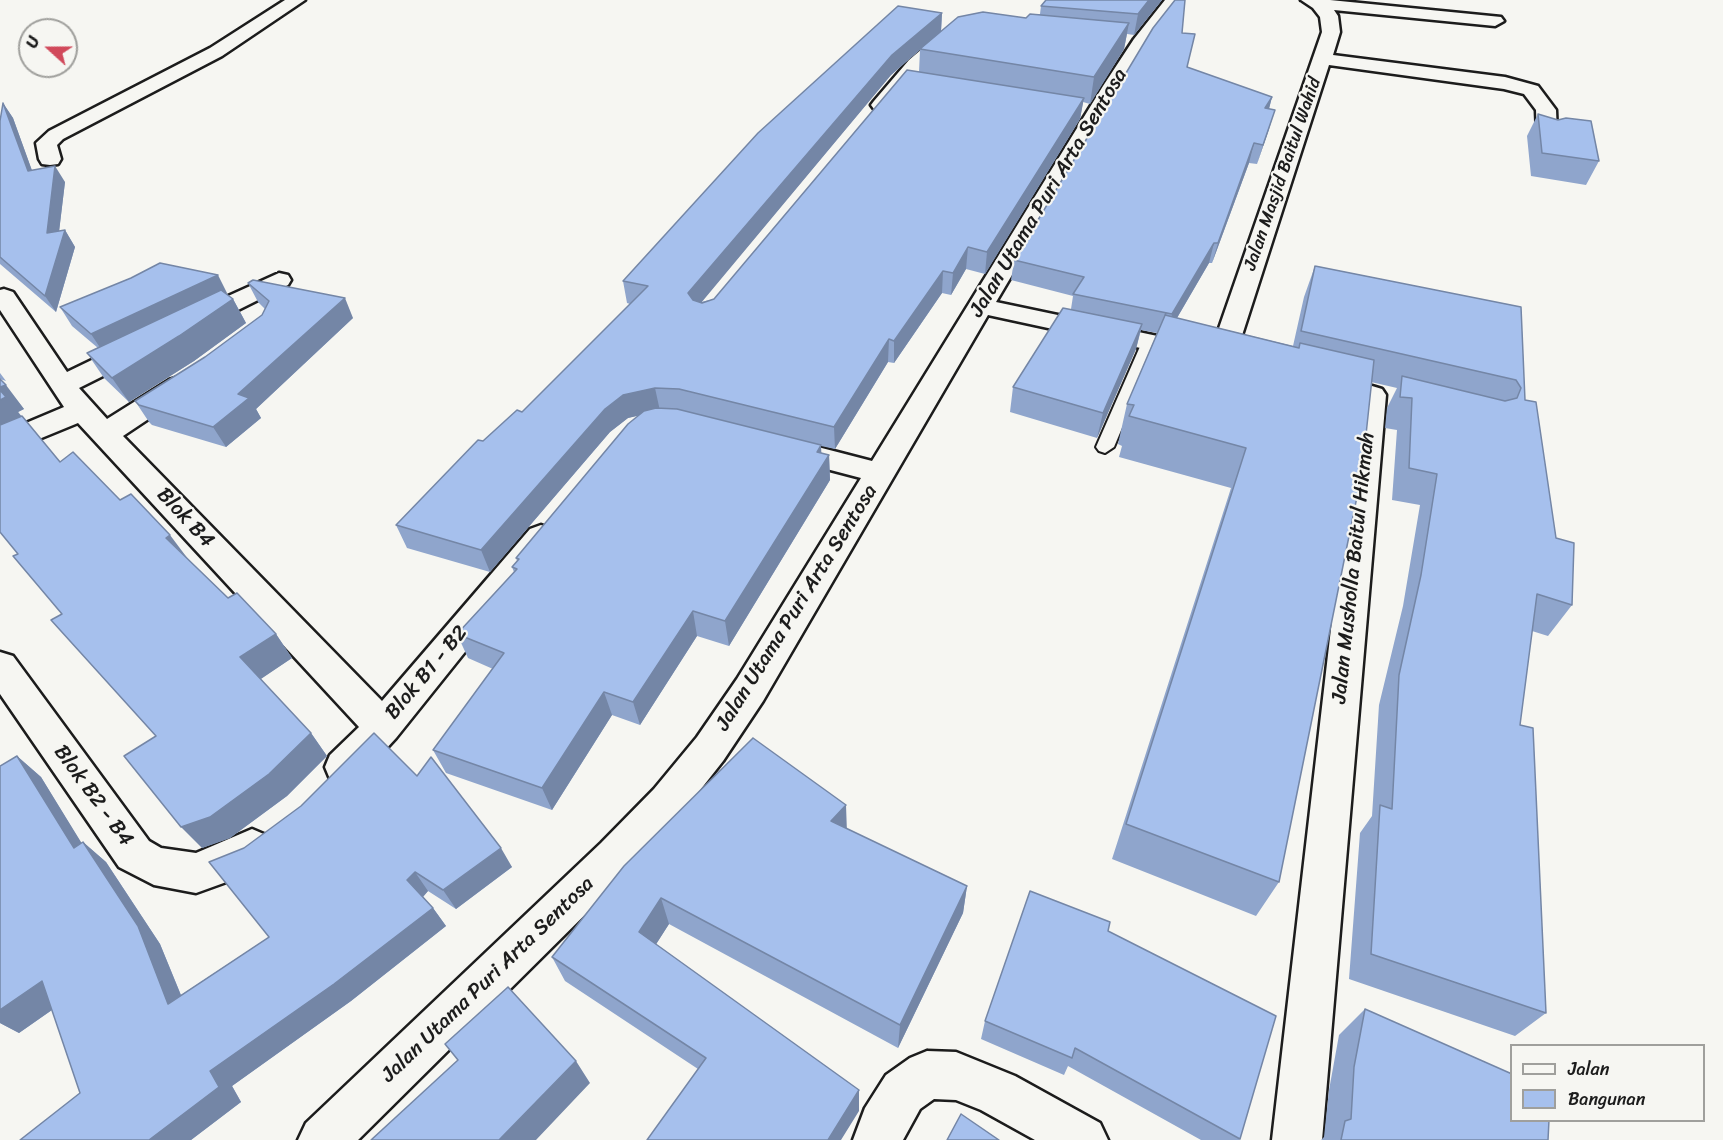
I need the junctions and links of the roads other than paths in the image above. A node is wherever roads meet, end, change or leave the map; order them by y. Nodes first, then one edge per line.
1 (297, 0) edge
2 (1174, 0) edge
3 (1314, 2) edge
4 (1495, 21) dead end
5 (977, 30) edge
6 (185, 46) dead end
7 (216, 52) junction
8 (1322, 59) junction
9 (900, 81) junction
10 (924, 84) edge
11 (866, 123) edge
12 (1547, 134) edge
13 (50, 159) dead end
14 (279, 280) dead end
15 (4, 297) dead end
16 (236, 301) junction
17 (981, 306) junction
18 (264, 321) edge
19 (1150, 342) junction
20 (1222, 357) junction
21 (1249, 364) edge
22 (195, 375) edge
23 (62, 385) junction
24 (1372, 395) edge
25 (82, 410) junction
26 (105, 434) junction
27 (762, 443) edge
28 (0, 445) edge
29 (1106, 447) dead end
30 (880, 473) junction
31 (562, 511) edge
32 (0, 666) edge
33 (382, 727) junction
34 (318, 794) edge
35 (278, 831) edge
36 (323, 1140) edge
37 (878, 1140) edge
38 (1083, 1140) edge
39 (1297, 1140) edge

1 - 7 street
2 - 17 street, Jalan Utama Puri Arta Sentosa
3 - 4 street
3 - 8 street, Jalan Masjid Baitul Wahid
5 - 9 street
6 - 7 street
7 - 13 street
8 - 12 street
8 - 20 street, Jalan Masjid Baitul Wahid
9 - 10 street
9 - 11 street
14 - 16 street
15 - 23 street, Blok B4
16 - 18 street
16 - 23 street
17 - 19 street
17 - 30 street, Jalan Utama Puri Arta Sentosa
19 - 20 street
19 - 29 lane
20 - 21 street
22 - 26 street
23 - 25 street, Blok B4
24 - 39 street, Jalan Musholla Baitul Hikmah
25 - 26 street, Blok B4
25 - 28 street
26 - 33 street, Blok B4
27 - 30 street
30 - 36 street, Jalan Utama Puri Arta Sentosa
31 - 33 street, Blok B1 - B2
32 - 35 street, Blok B2 - B4
33 - 34 street
37 - 38 street

